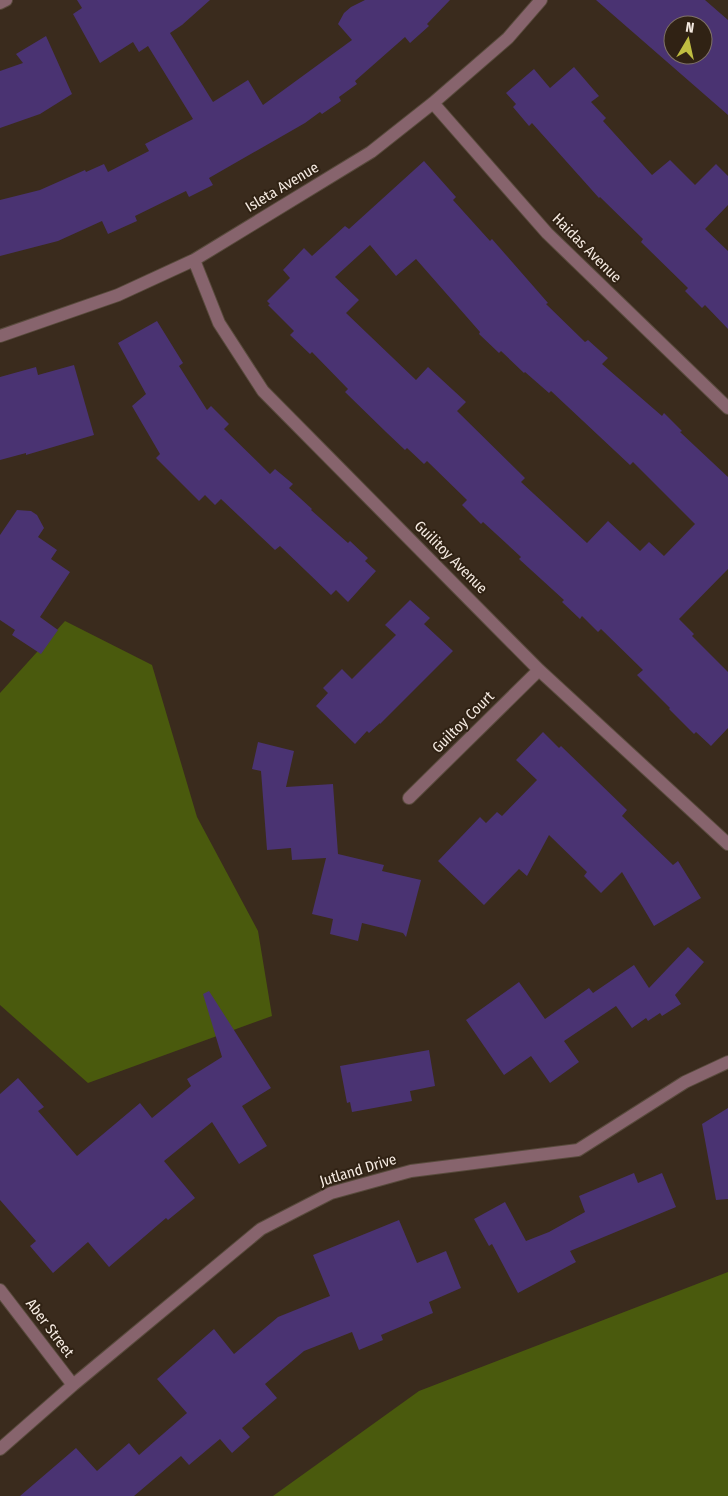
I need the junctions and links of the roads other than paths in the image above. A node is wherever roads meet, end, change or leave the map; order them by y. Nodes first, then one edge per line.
1 (6, 0) edge
2 (541, 0) edge
3 (0, 2) edge
4 (433, 103) junction
5 (194, 260) junction
6 (0, 336) edge
7 (728, 408) edge
8 (539, 670) junction
9 (409, 798) dead end
10 (728, 844) edge
11 (728, 1062) edge
12 (0, 1290) edge
13 (73, 1385) junction
14 (0, 1450) edge

1 - 3 street
2 - 4 street, Isleta Avenue
4 - 5 street, Isleta Avenue
4 - 7 street, Haidas Avenue
5 - 6 street, Isleta Avenue
5 - 8 street, Guilitoy Avenue
8 - 9 street, Guiltoy Court
8 - 10 street, Guilitoy Avenue
11 - 13 street, Jutland Drive
12 - 13 street, Aber Street
13 - 14 street, Jutland Drive

